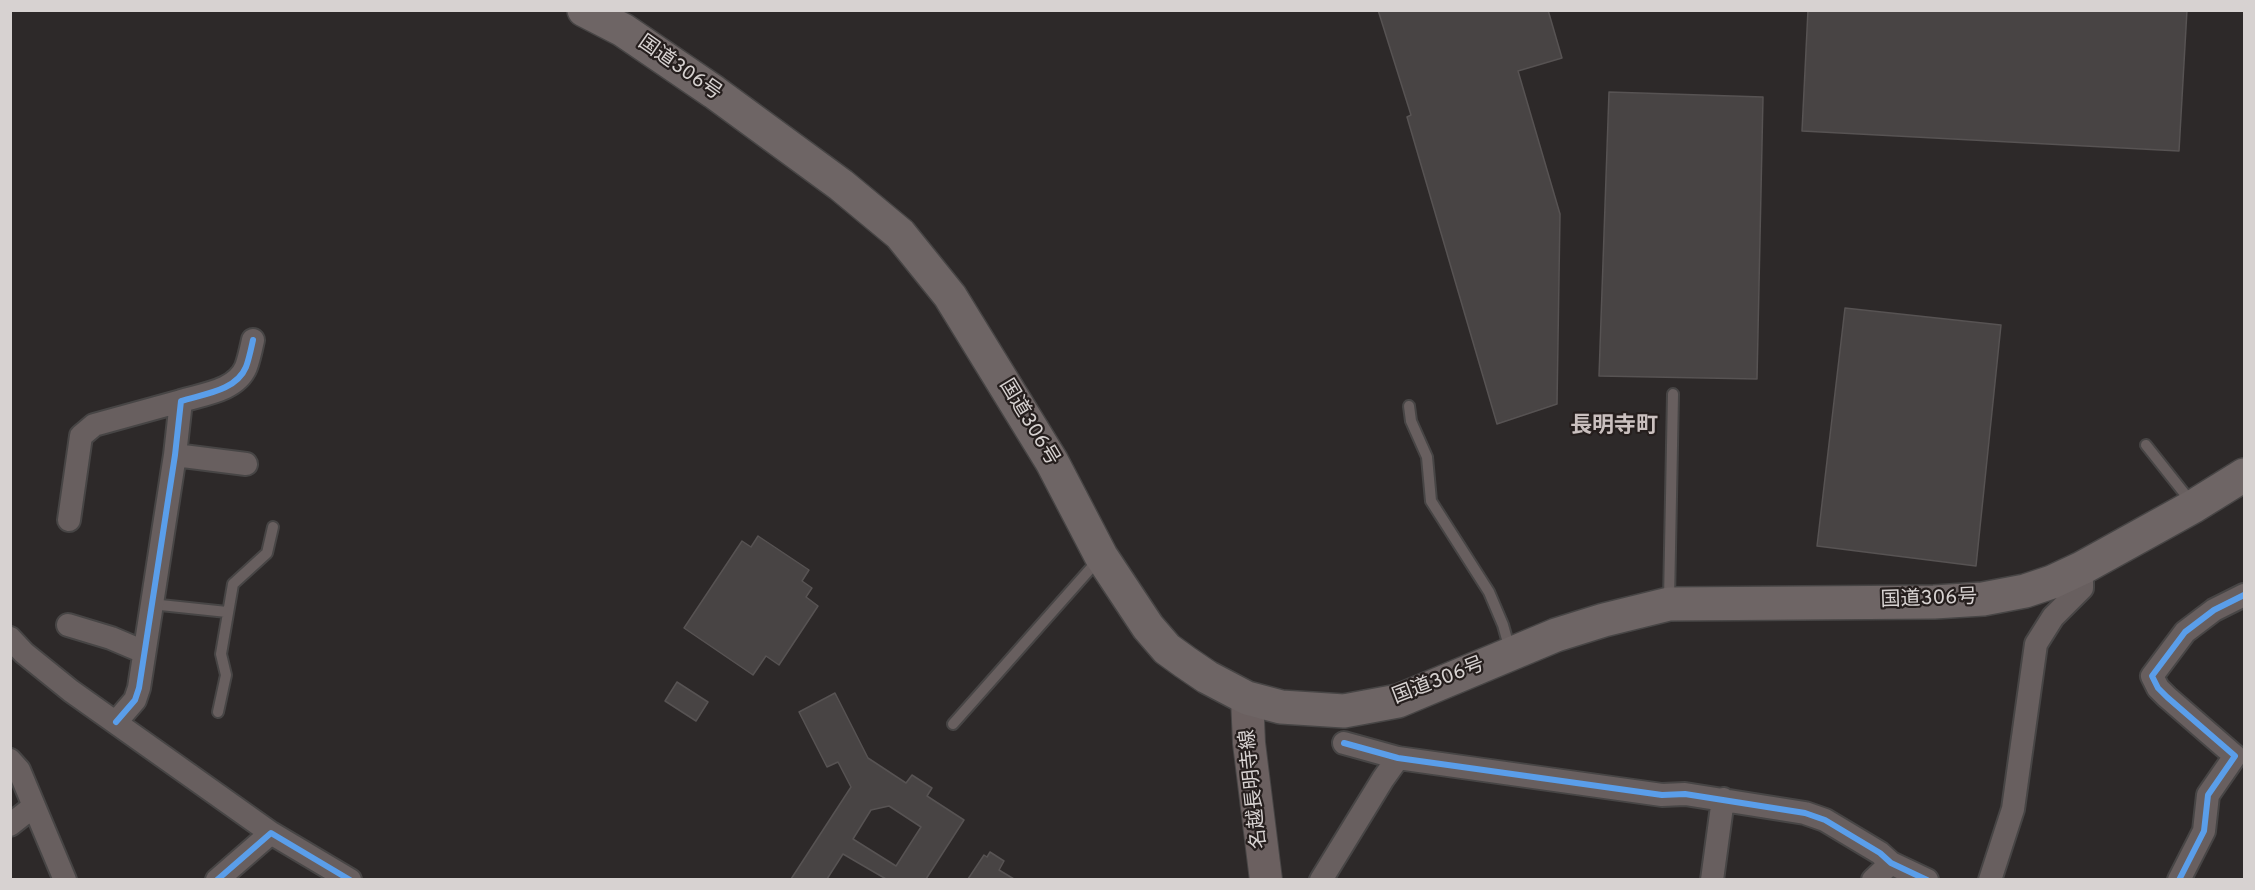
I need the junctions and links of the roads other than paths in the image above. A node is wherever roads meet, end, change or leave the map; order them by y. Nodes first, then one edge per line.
1 (596, 14) edge
2 (253, 340) dead end
3 (1673, 394) dead end
4 (181, 401) junction
5 (1409, 406) dead end
6 (2146, 445) dead end
7 (175, 455) junction
8 (246, 464) dead end
9 (2244, 475) edge
10 (2194, 506) junction
11 (69, 520) dead end
12 (273, 526) dead end
13 (1101, 556) junction
14 (2082, 568) junction
15 (2244, 595) edge
16 (151, 604) junction
17 (1668, 604) junction
18 (227, 612) junction
19 (68, 626) dead end
20 (10, 638) edge
21 (144, 652) junction
22 (1511, 653) junction
23 (1247, 698) junction
24 (218, 712) dead end
25 (116, 722) junction
26 (953, 724) dead end
27 (1344, 743) dead end
28 (1398, 758) junction
29 (10, 760) edge
30 (1723, 800) junction
31 (34, 806) junction
32 (10, 825) edge
33 (271, 833) junction
34 (1891, 863) junction
35 (65, 879) edge
36 (217, 879) edge
37 (350, 879) edge
38 (1266, 879) edge
39 (1321, 879) edge
40 (1712, 879) edge
41 (1873, 879) edge
42 (1928, 879) edge
43 (1990, 879) edge
44 (2179, 879) edge

1 - 13 highway, 国道306号
2 - 4 street
3 - 17 lane
4 - 7 street
4 - 11 street
5 - 22 lane
6 - 10 lane
7 - 8 street
7 - 16 street
9 - 10 highway, 国道306号
10 - 14 highway, 国道306号
12 - 18 lane
13 - 23 highway, 国道306号
13 - 26 lane
14 - 17 highway, 国道306号
14 - 43 street
15 - 44 street
16 - 18 lane
16 - 21 street
17 - 22 highway, 国道306号
18 - 24 lane
19 - 21 street
20 - 25 street
21 - 25 street
22 - 23 highway, 国道306号
23 - 38 main road, 名越長明寺線
25 - 33 street
27 - 28 street
28 - 30 street
28 - 39 street
29 - 31 street
30 - 34 street
30 - 40 street
31 - 32 street
31 - 35 street
33 - 36 street
33 - 37 street
34 - 41 street
34 - 42 street

